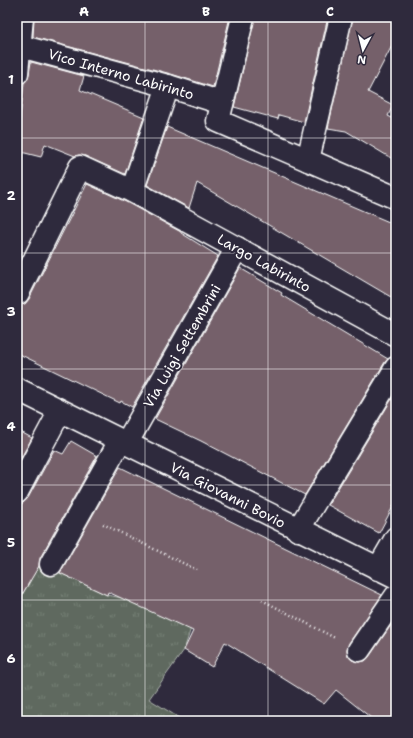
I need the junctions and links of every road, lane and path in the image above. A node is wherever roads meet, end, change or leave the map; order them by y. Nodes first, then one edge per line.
1 (22, 17) edge
2 (244, 17) edge
3 (342, 17) edge
4 (20, 46) junction
5 (17, 73) edge
6 (168, 86) junction
7 (220, 112) junction
8 (308, 160) junction
9 (132, 190) junction
10 (396, 198) edge
11 (237, 248) junction
12 (18, 293) edge
13 (396, 335) edge
14 (396, 368) edge
15 (17, 389) edge
16 (60, 411) junction
17 (123, 442) junction
18 (17, 492) edge
19 (80, 513) junction
20 (298, 530) junction
21 (396, 538) edge
22 (51, 564) dead end
23 (197, 570) dead end
24 (387, 573) edge
25 (396, 596) edge
26 (262, 600) dead end
27 (359, 650) joint

1 - 4 street
2 - 7 street
3 - 8 street
4 - 5 street
4 - 6 street, Vico Interno Labirinto
6 - 7 street, Vico Interno Labirinto
6 - 9 street
7 - 8 street, Vico Interno Labirinto
8 - 10 street, Vico Interno Labirinto
9 - 11 street, Largo Labirinto
9 - 12 street, Largo Labirinto
11 - 13 street, Largo Labirinto
11 - 17 street, Via Luigi Settembrini
14 - 20 street
15 - 16 street, Via Giovanni Bovio
16 - 17 street, Via Giovanni Bovio
16 - 18 street
17 - 19 street, Via Luigi Settembrini
17 - 20 street, Via Giovanni Bovio
19 - 22 street, Via Luigi Settembrini
19 - 23 path
20 - 24 street, Via Giovanni Bovio
21 - 24 street
25 - 27 street
26 - 27 path

